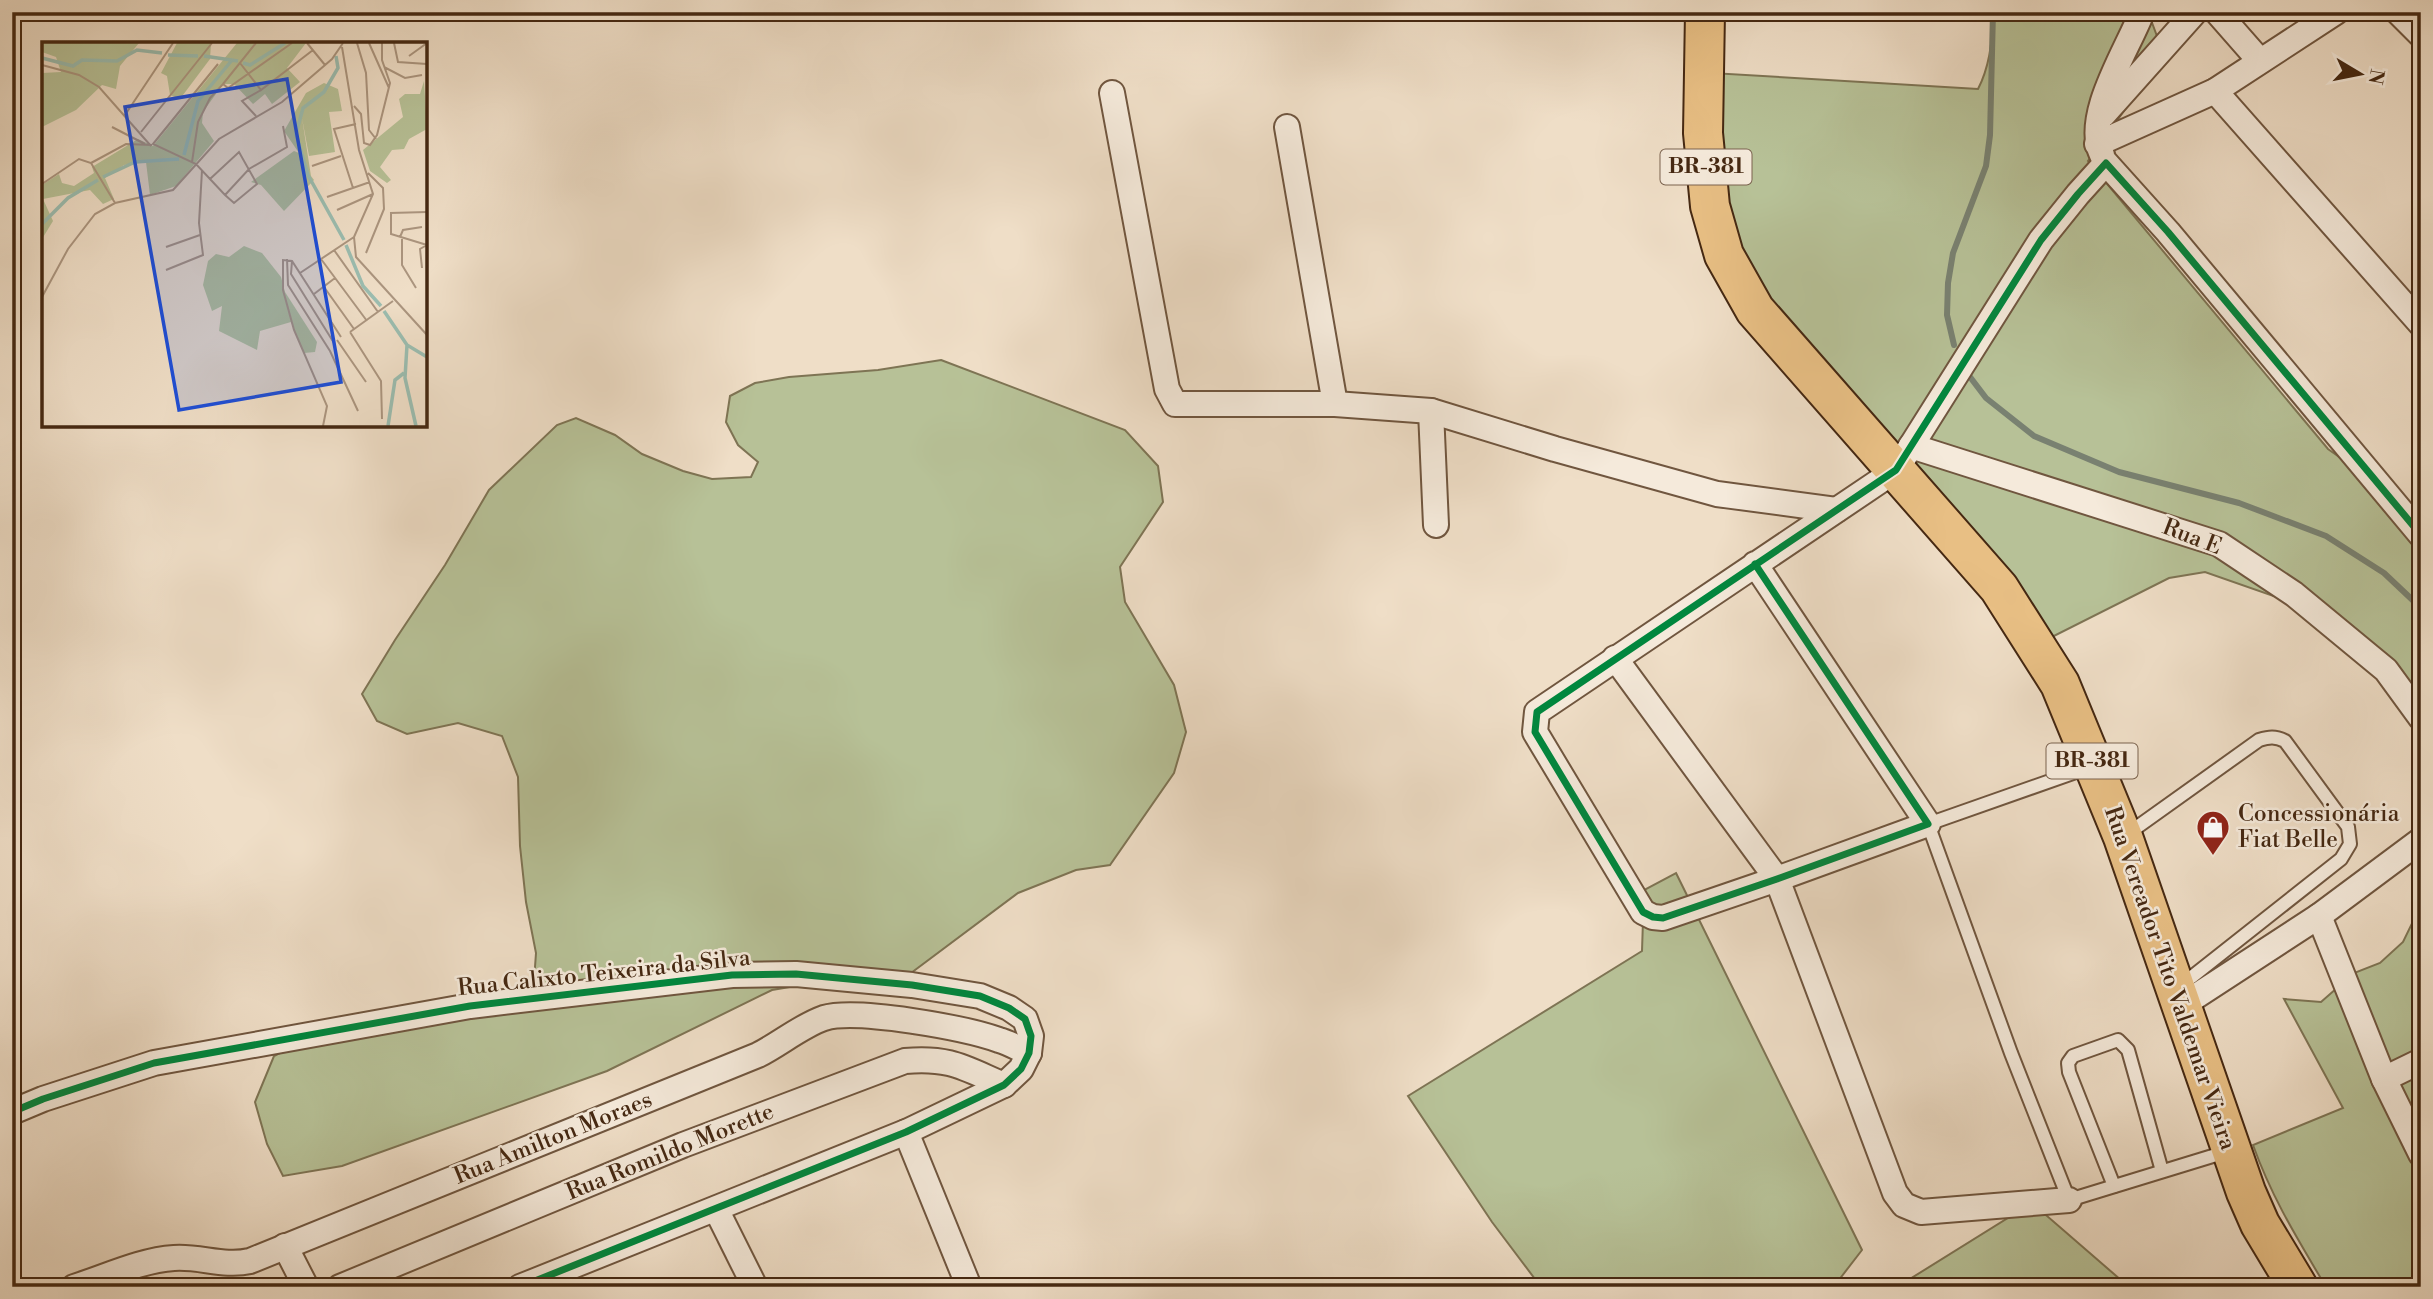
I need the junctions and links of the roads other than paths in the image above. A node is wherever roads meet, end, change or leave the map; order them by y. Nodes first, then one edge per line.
1 (1705, 12) edge
2 (2142, 12) edge
3 (2195, 12) edge
4 (2217, 12) edge
5 (2336, 12) edge
6 (2398, 12) edge
7 (2421, 35) edge
8 (2260, 61) junction
9 (2214, 91) junction
10 (1112, 93) dead end
11 (2101, 117) junction
12 (1287, 127) dead end
13 (2101, 154) junction
14 (2421, 324) edge
15 (1335, 404) junction
16 (1431, 411) junction
17 (1903, 458) junction
18 (1836, 510) junction
19 (1436, 524) dead end
20 (2421, 535) edge
21 (1755, 564) junction
22 (1615, 658) junction
23 (2421, 718) edge
24 (2094, 766) junction
25 (1928, 824) junction
26 (2123, 837) junction
27 (2421, 840) edge
28 (1777, 879) junction
29 (2319, 916) junction
30 (2178, 998) junction
31 (1029, 1053) junction
32 (2421, 1061) edge
33 (2384, 1079) junction
34 (1004, 1085) junction
35 (12, 1112) edge
36 (906, 1132) junction
37 (2230, 1151) junction
38 (2421, 1154) edge
39 (2162, 1171) junction
40 (2113, 1186) junction
41 (2069, 1200) junction
42 (716, 1209) junction
43 (285, 1247) junction
44 (74, 1287) edge
45 (306, 1287) edge
46 (340, 1287) edge
47 (520, 1287) edge
48 (755, 1287) edge
49 (969, 1287) edge
50 (2298, 1287) edge

1 - 17 main road, Rua Vereador Tito Valdemar Vieira / BR-381
2 - 11 street
3 - 11 street
4 - 8 street
5 - 8 street
6 - 7 street
8 - 9 street
9 - 13 street
9 - 14 street
10 - 15 street
11 - 13 street
12 - 15 street
13 - 17 street
13 - 20 street
15 - 16 street
16 - 18 street
16 - 19 street
17 - 18 street
17 - 23 street, Rua E
17 - 24 main road, Rua Vereador Tito Valdemar Vieira / BR-381
18 - 21 street
21 - 22 street
21 - 25 street
22 - 28 street
22 - 28 street
24 - 25 lane
24 - 26 main road, Rua Vereador Tito Valdemar Vieira / BR-381
25 - 28 street
25 - 41 lane
26 - 30 main road, Rua Vereador Tito Valdemar Vieira / BR-381
26 - 30 lane
27 - 29 street
28 - 41 street
29 - 30 street
29 - 33 street
30 - 37 main road, Rua Vereador Tito Valdemar Vieira / BR-381
31 - 34 street
31 - 35 street, Rua Calixto Teixeira da Silva
31 - 43 street, Rua Amilton Moraes
32 - 33 street
33 - 38 street
34 - 36 street
34 - 46 street, Rua Romildo Morette
36 - 42 street
36 - 49 street
37 - 39 lane
37 - 50 main road, Rua Vereador Tito Valdemar Vieira / BR-381
39 - 40 lane
39 - 40 lane
40 - 41 lane
42 - 47 street
42 - 48 street
43 - 44 street, Rua Amilton Moraes
43 - 45 street

